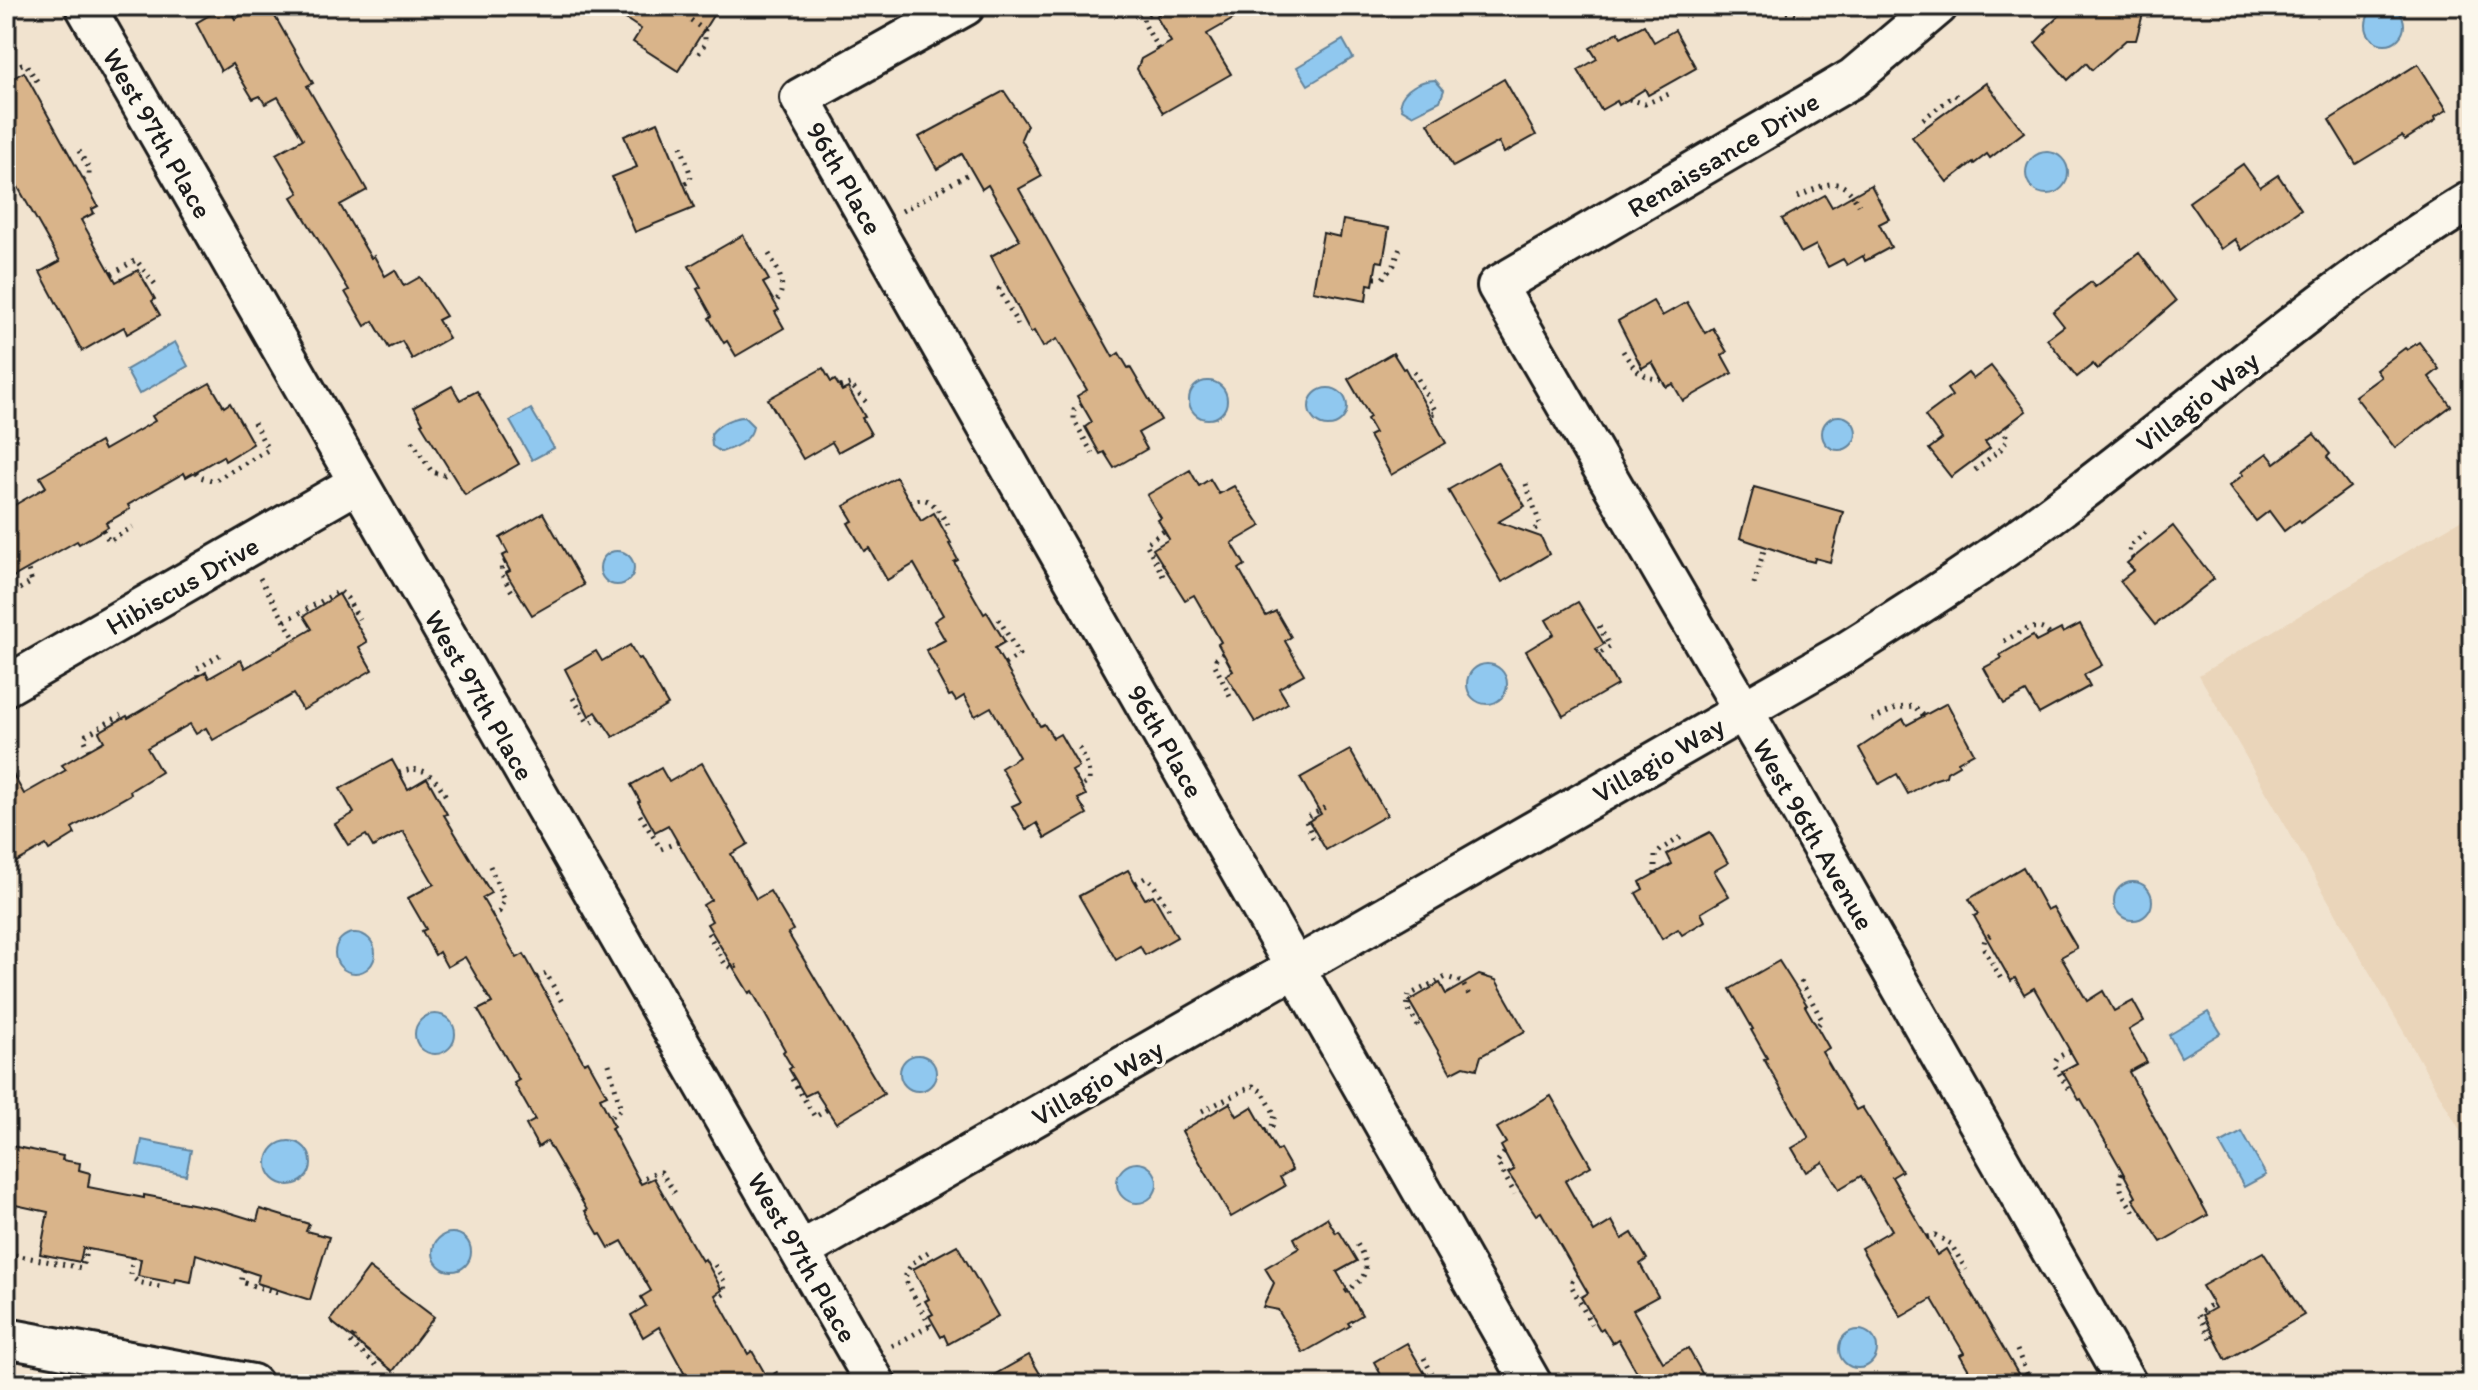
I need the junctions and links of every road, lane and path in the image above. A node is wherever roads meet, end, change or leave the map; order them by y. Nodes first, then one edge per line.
1 (85, 6) edge
2 (965, 6) edge
3 (1159, 6) edge
4 (1781, 6) edge
5 (1808, 6) edge
6 (1938, 6) edge
7 (2062, 6) edge
8 (2053, 14) dead end
9 (691, 20) dead end
10 (1158, 49) dead end
11 (696, 58) dead end
12 (6, 72) edge
13 (37, 81) dead end
14 (1669, 94) dead end
15 (1629, 99) dead end
16 (1963, 101) dead end
17 (1923, 119) dead end
18 (681, 146) dead end
19 (79, 151) dead end
20 (972, 172) dead end
21 (84, 179) dead end
22 (684, 184) dead end
23 (1798, 197) dead end
24 (2472, 200) edge
25 (1859, 205) dead end
26 (873, 227) junction
27 (1401, 245) dead end
28 (769, 254) dead end
29 (112, 274) dead end
30 (1375, 278) dead end
31 (1006, 283) dead end
32 (155, 284) dead end
33 (1497, 286) joint
34 (775, 303) dead end
35 (1019, 327) dead end
36 (1623, 351) dead end
37 (1414, 372) dead end
38 (1661, 379) dead end
39 (840, 387) dead end
40 (869, 405) dead end
41 (1082, 405) dead end
42 (1430, 415) dead end
43 (252, 419) dead end
44 (2004, 428) dead end
45 (412, 441) dead end
46 (1092, 453) dead end
47 (1975, 470) dead end
48 (196, 472) dead end
49 (449, 472) dead end
50 (358, 483) junction
51 (1526, 484) dead end
52 (910, 502) dead end
53 (133, 527) dead end
54 (950, 528) dead end
55 (103, 530) dead end
56 (1164, 531) dead end
57 (1533, 531) dead end
58 (2146, 532) dead end
59 (244, 549) junction
60 (1764, 550) dead end
61 (2133, 558) dead end
62 (505, 562) dead end
63 (27, 567) dead end
64 (1163, 576) dead end
65 (1754, 584) dead end
66 (514, 595) dead end
67 (6, 597) edge
68 (359, 619) dead end
69 (999, 619) dead end
70 (285, 621) junction
71 (1599, 626) dead end
72 (2050, 635) dead end
73 (296, 641) dead end
74 (2004, 641) dead end
75 (1223, 653) dead end
76 (221, 654) dead end
77 (1599, 654) dead end
78 (1005, 664) dead end
79 (199, 676) dead end
80 (6, 686) edge
81 (573, 698) dead end
82 (1232, 701) dead end
83 (1743, 710) junction
84 (121, 715) dead end
85 (1924, 716) dead end
86 (599, 718) dead end
87 (1872, 720) dead end
88 (1079, 748) dead end
89 (89, 750) dead end
90 (399, 773) dead end
91 (1081, 787) dead end
92 (447, 798) dead end
93 (1325, 807) dead end
94 (640, 815) dead end
95 (1685, 835) dead end
96 (1313, 838) dead end
97 (678, 842) dead end
98 (490, 866) dead end
99 (1655, 874) dead end
100 (1136, 883) dead end
101 (1171, 912) dead end
102 (492, 915) dead end
103 (708, 933) dead end
104 (1990, 935) dead end
105 (739, 965) dead end
106 (1296, 968) junction
107 (537, 978) dead end
108 (2001, 979) dead end
109 (1801, 981) dead end
110 (1469, 995) dead end
111 (563, 1004) dead end
112 (1418, 1026) dead end
113 (1817, 1026) dead end
114 (2070, 1051) dead end
115 (609, 1064) dead end
116 (792, 1079) dead end
117 (2071, 1094) dead end
118 (828, 1109) dead end
119 (1202, 1111) dead end
120 (610, 1117) dead end
121 (1265, 1130) dead end
122 (1504, 1153) dead end
123 (2122, 1173) dead end
124 (638, 1181) dead end
125 (675, 1193) dead end
126 (1515, 1194) dead end
127 (2135, 1213) dead end
128 (1927, 1237) dead end
129 (1356, 1242) dead end
130 (933, 1249) dead end
131 (82, 1251) dead end
132 (801, 1251) junction
133 (15, 1255) dead end
134 (132, 1257) dead end
135 (715, 1265) dead end
136 (244, 1270) dead end
137 (1966, 1270) dead end
138 (1578, 1274) dead end
139 (160, 1287) dead end
140 (1345, 1292) dead end
141 (282, 1294) dead end
142 (717, 1299) dead end
143 (2212, 1304) dead end
144 (1591, 1324) dead end
145 (354, 1336) dead end
146 (6, 1338) edge
147 (2211, 1338) dead end
148 (2017, 1350) dead end
149 (1424, 1358) dead end
150 (376, 1365) dead end
151 (775, 1372) dead end
152 (870, 1373) edge
153 (252, 1384) edge
154 (782, 1384) edge
155 (1437, 1384) edge
156 (1532, 1384) edge
157 (2031, 1384) edge
158 (2127, 1384) edge

1 - 50 street, West 97th Place
2 - 26 street, 96th Place
3 - 10 path
4 - 5 path
6 - 33 street, Renaissance Drive
7 - 8 path
9 - 11 path
12 - 13 path
14 - 15 path
16 - 17 path
18 - 22 path
19 - 21 path
20 - 26 path
23 - 25 path
24 - 83 street, Villagio Way
26 - 106 street, 96th Place
27 - 30 path
28 - 34 path
29 - 32 path
31 - 35 path
33 - 83 street, West 96th Avenue
36 - 38 path
37 - 42 path
39 - 40 path
41 - 46 path
43 - 48 path
44 - 47 path
45 - 49 path
50 - 59 street, Hibiscus Drive
50 - 132 street, West 97th Place
51 - 57 path
52 - 54 path
53 - 55 path
56 - 64 path
58 - 61 path
59 - 70 path
59 - 80 street, Hibiscus Drive
60 - 65 path
62 - 66 path
63 - 67 path
68 - 70 path
69 - 78 path
70 - 73 path
71 - 77 path
72 - 74 path
75 - 82 path
76 - 79 path
81 - 86 path
83 - 106 street, Villagio Way
83 - 158 street, West 96th Avenue
84 - 89 path
85 - 87 path
88 - 91 path
90 - 92 path
93 - 96 path
94 - 97 path
95 - 99 path
98 - 102 path
100 - 101 path
103 - 105 path
104 - 108 path
106 - 132 street, Villagio Way
106 - 156 street, 96th Place
107 - 111 path
109 - 113 path
110 - 112 path
114 - 117 path
115 - 120 path
116 - 118 path
119 - 121 path
122 - 126 path
123 - 127 path
124 - 125 path
128 - 137 path
129 - 140 path
130 - 152 path
131 - 133 path
132 - 152 street, West 97th Place
134 - 139 path
135 - 142 path
136 - 141 path
138 - 144 path
143 - 147 path
145 - 150 path
146 - 153 street
148 - 157 path
149 - 155 path
151 - 154 path

